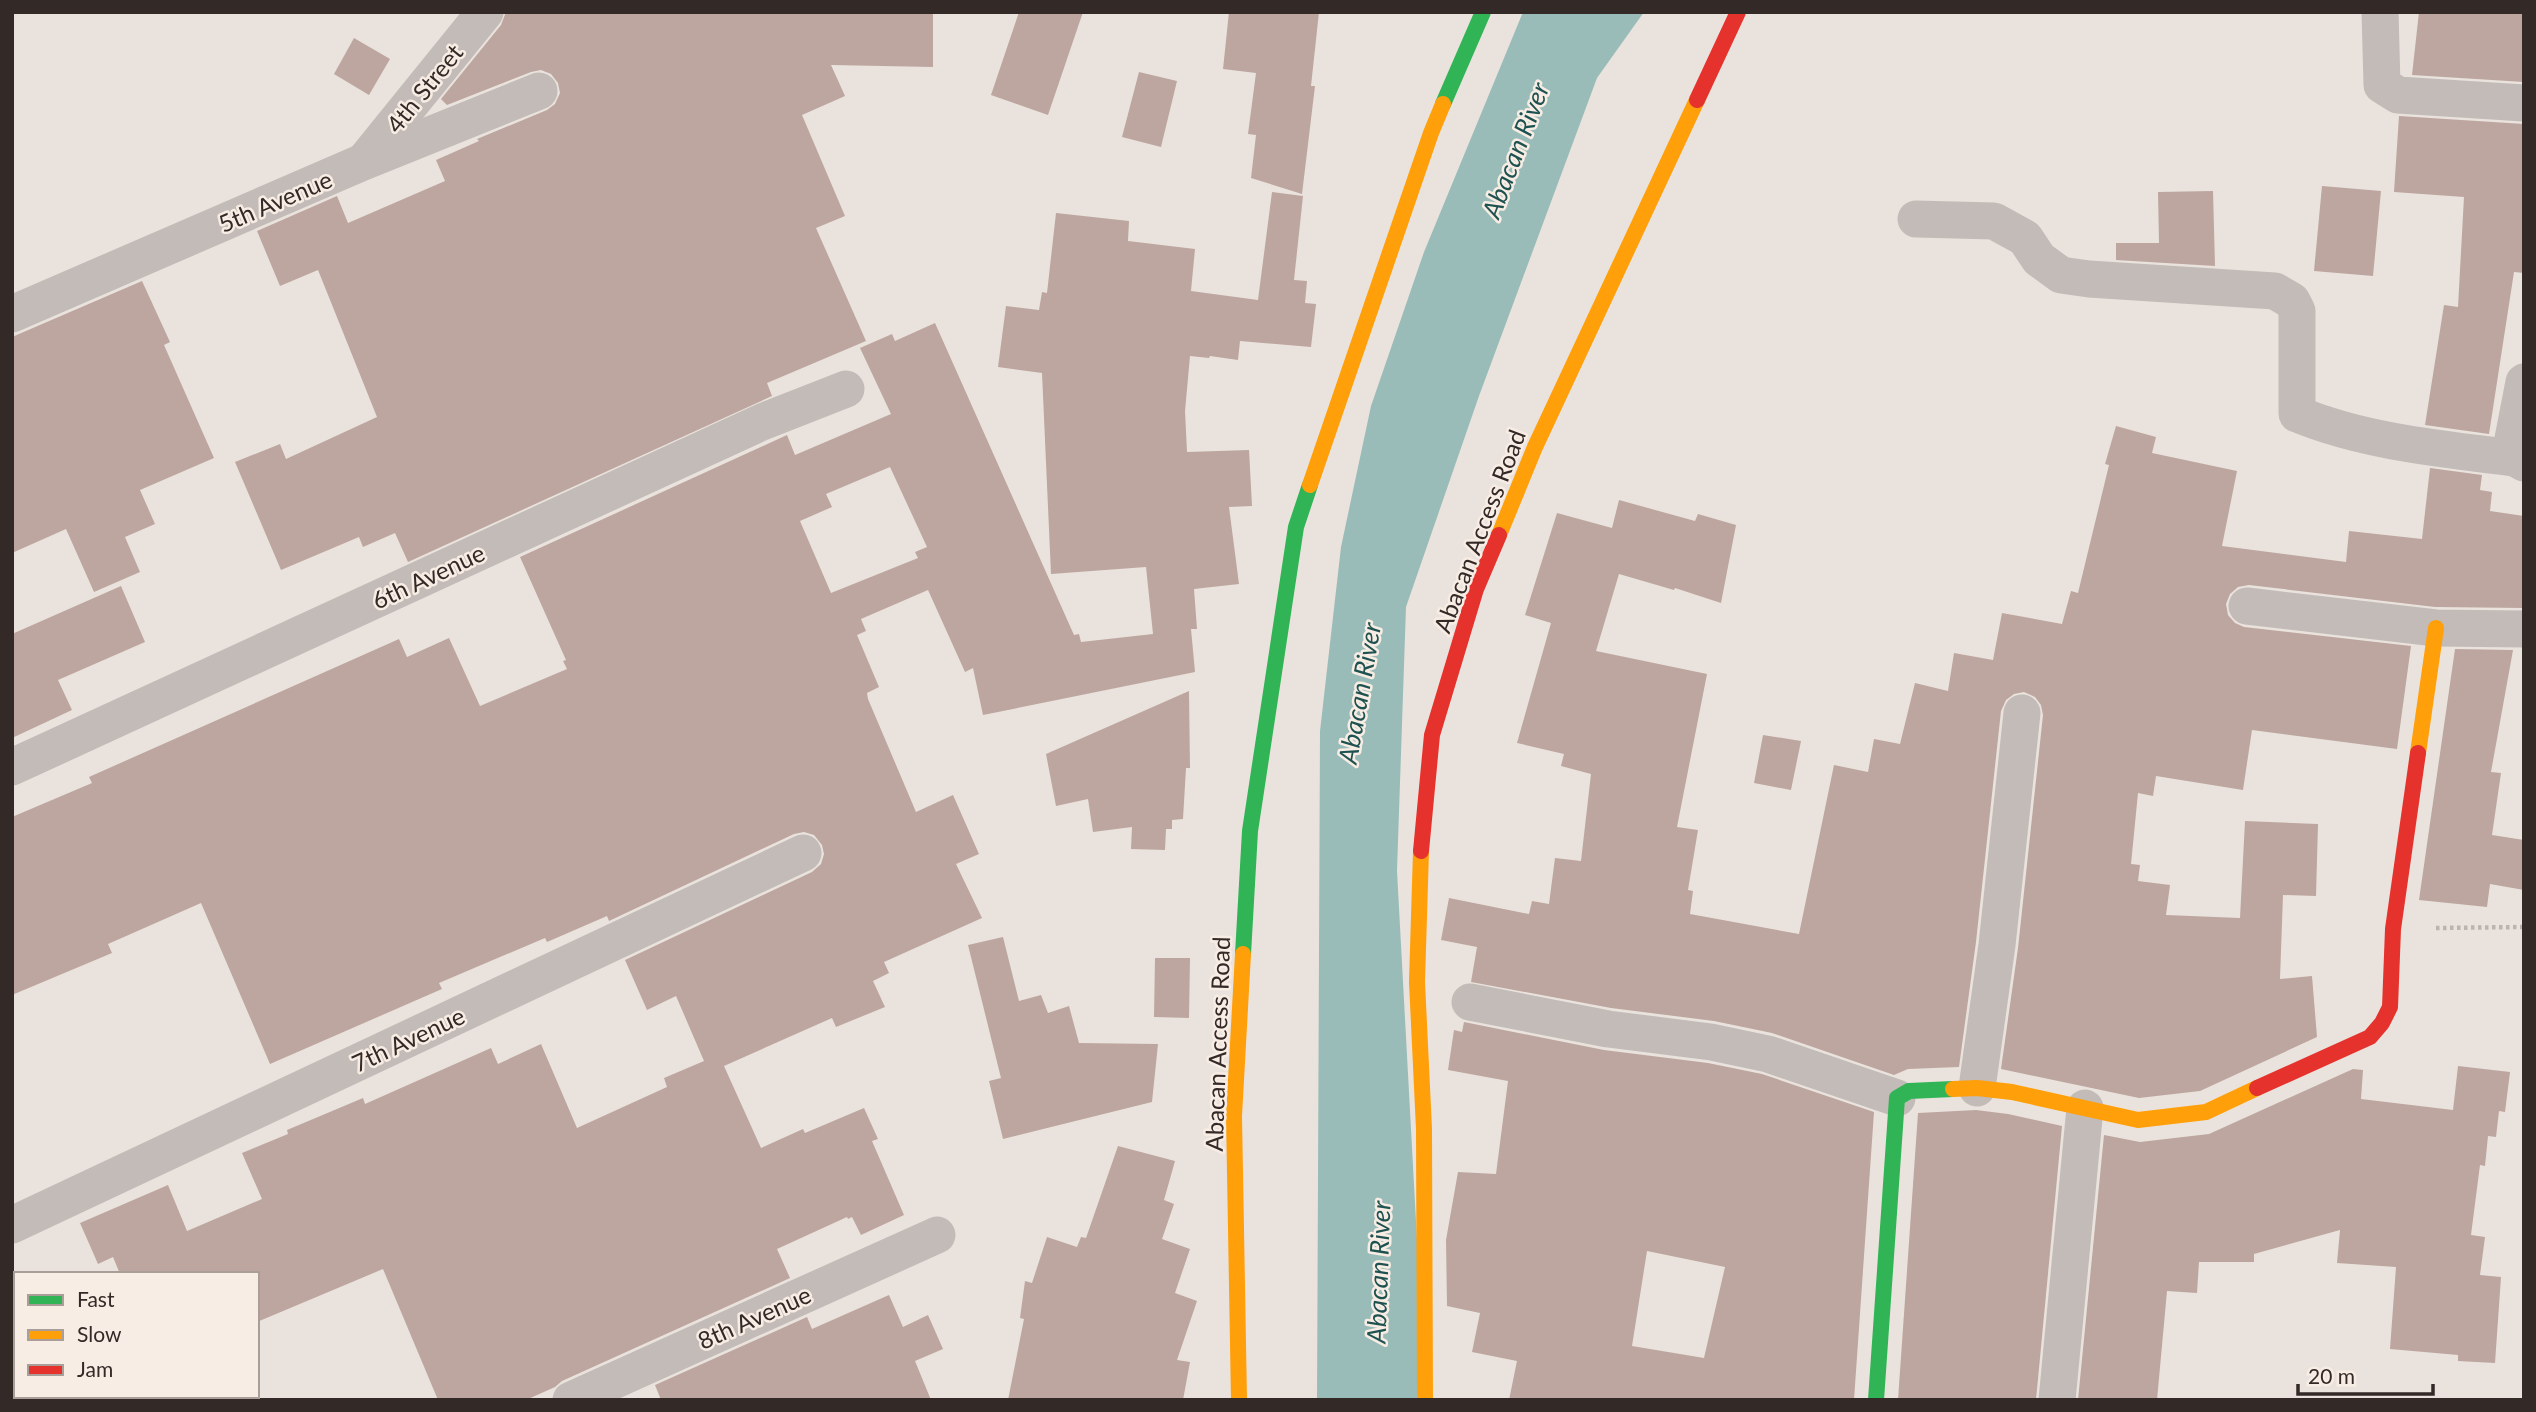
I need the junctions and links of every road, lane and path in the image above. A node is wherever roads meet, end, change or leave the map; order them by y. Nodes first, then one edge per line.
1 (485, 12) edge
2 (1483, 12) edge
3 (1738, 12) edge
4 (2380, 12) edge
5 (539, 91) dead end
6 (2524, 103) edge
7 (363, 162) junction
8 (1916, 219) dead end
9 (12, 314) edge
10 (2524, 382) edge
11 (846, 389) dead end
12 (2519, 460) edge
13 (2247, 606) dead end
14 (2436, 628) junction
15 (2524, 629) edge
16 (2022, 713) dead end
17 (12, 767) edge
18 (803, 853) dead end
19 (2524, 927) edge
20 (2393, 929) junction
21 (1471, 1002) dead end
22 (1977, 1088) junction
23 (1897, 1098) junction
24 (2085, 1108) junction
25 (12, 1225) edge
26 (937, 1235) dead end
27 (571, 1400) edge
28 (1240, 1400) edge
29 (1424, 1400) edge
30 (1876, 1400) edge
31 (2057, 1400) edge

1 - 7 street, 4th Street
2 - 28 street, Abacan Access Road
3 - 29 street, Abacan Access Road
4 - 6 street
5 - 7 street, 5th Avenue
7 - 9 street, 5th Avenue
8 - 12 street
10 - 12 street
11 - 17 street, 6th Avenue
13 - 14 street
14 - 15 street
14 - 20 street
16 - 22 street
18 - 25 street, 7th Avenue
19 - 20 path
20 - 24 street
21 - 23 street
22 - 23 street
22 - 24 street
23 - 30 street
24 - 31 street
26 - 27 street, 8th Avenue

